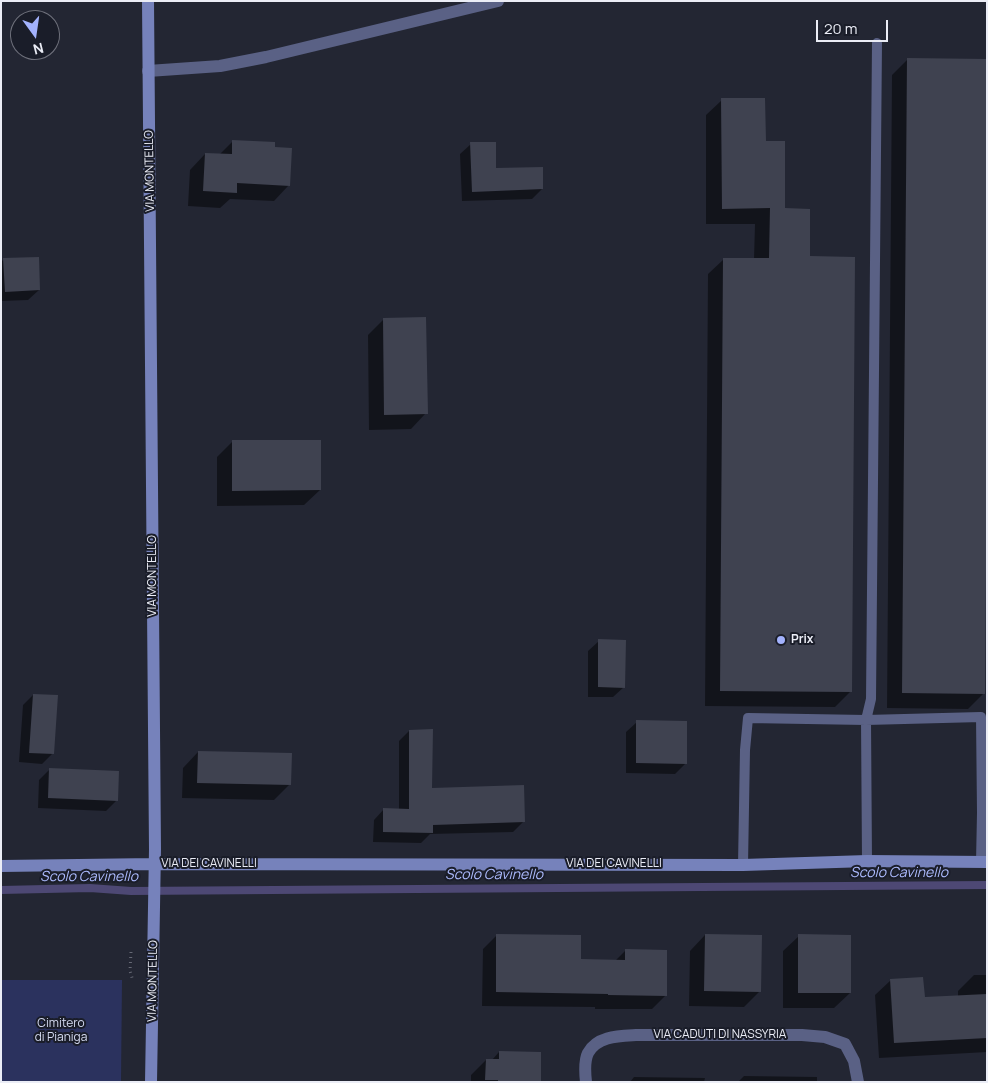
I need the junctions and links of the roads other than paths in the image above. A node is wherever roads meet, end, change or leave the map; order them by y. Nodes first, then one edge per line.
1 (148, 1) edge
2 (498, 1) edge
3 (877, 43) dead end
4 (148, 71) junction
5 (866, 720) junction
6 (867, 862) junction
7 (984, 862) edge
8 (155, 864) junction
9 (743, 865) junction
10 (1, 866) edge
11 (151, 1082) edge
12 (586, 1082) edge
13 (858, 1082) edge

1 - 4 street, VIA MONTELLO
2 - 4 street
3 - 5 lane
4 - 8 street, VIA MONTELLO
5 - 6 lane
5 - 7 lane
5 - 9 lane
6 - 7 street, VIA DEI CAVINELLI
6 - 9 street, VIA DEI CAVINELLI
8 - 9 street, VIA DEI CAVINELLI
8 - 10 street, VIA DEI CAVINELLI
8 - 11 street, VIA MONTELLO
12 - 13 street, VIA CADUTI DI NASSYRIA

